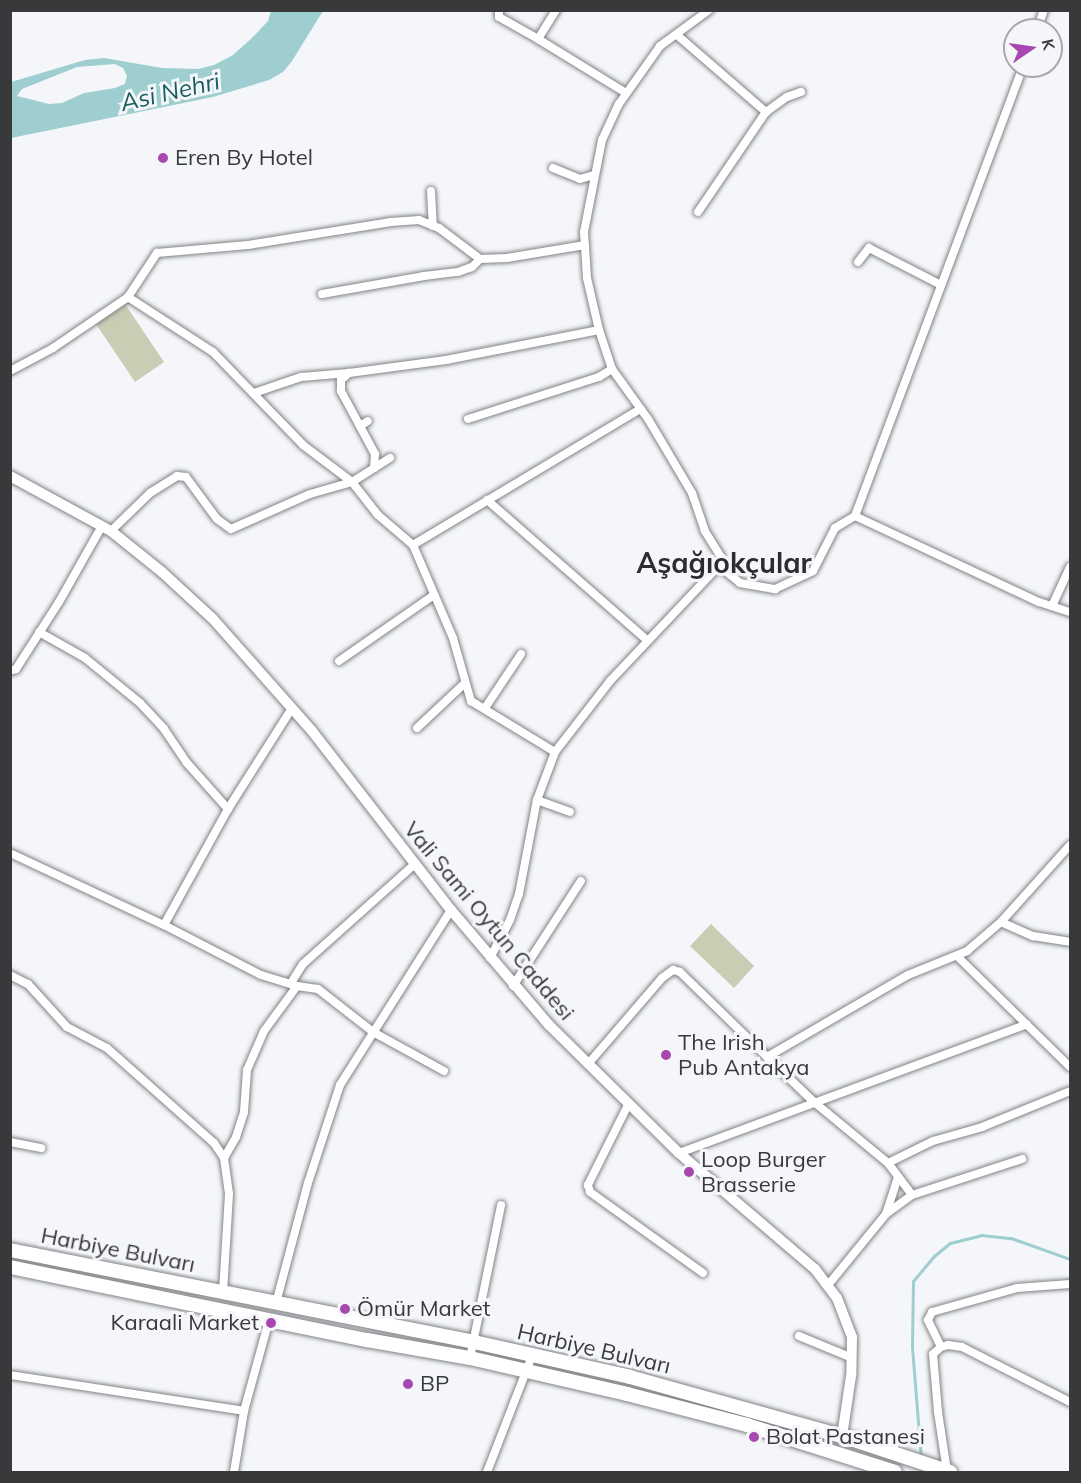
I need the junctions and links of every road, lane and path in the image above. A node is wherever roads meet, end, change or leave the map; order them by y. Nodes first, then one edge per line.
1 (499, 10) edge
2 (556, 10) edge
3 (709, 10) edge
4 (677, 35) junction
5 (538, 39) junction
6 (1019, 78) edge
7 (801, 92) dead end
8 (626, 93) junction
9 (766, 112) junction
10 (553, 168) dead end
11 (594, 176) junction
12 (431, 191) dead end
13 (698, 212) dead end
14 (433, 226) junction
15 (585, 245) junction
16 (480, 259) junction
17 (858, 262) dead end
18 (941, 285) junction
19 (322, 294) dead end
20 (128, 297) junction
21 (599, 330) junction
22 (612, 369) junction
23 (10, 371) edge
24 (349, 373) junction
25 (254, 393) junction
26 (640, 410) junction
27 (468, 419) dead end
28 (390, 458) dead end
29 (374, 468) junction
30 (10, 476) edge
31 (352, 482) junction
32 (487, 500) junction
33 (855, 516) junction
34 (107, 529) junction
35 (413, 545) junction
36 (718, 565) junction
37 (1071, 567) edge
38 (434, 595) junction
39 (1052, 606) junction
40 (1071, 612) edge
41 (39, 632) junction
42 (647, 640) junction
43 (521, 654) dead end
44 (339, 661) dead end
45 (10, 670) edge
46 (465, 683) junction
47 (292, 708) junction
48 (484, 708) junction
49 (417, 728) dead end
50 (555, 752) junction
51 (537, 800) junction
52 (228, 809) junction
53 (570, 812) dead end
54 (1071, 845) edge
55 (10, 853) edge
56 (415, 864) junction
57 (581, 881) dead end
58 (451, 910) junction
59 (1001, 922) junction
60 (164, 925) junction
61 (1071, 942) edge
62 (957, 956) junction
63 (490, 958) junction
64 (10, 975) edge
65 (294, 985) junction
66 (513, 986) junction
67 (1027, 1024) junction
68 (373, 1032) junction
69 (767, 1057) junction
70 (588, 1064) junction
71 (1071, 1067) edge
72 (444, 1071) dead end
73 (1071, 1091) edge
74 (814, 1102) junction
75 (628, 1103) junction
76 (10, 1142) edge
77 (41, 1148) dead end
78 (679, 1153) junction
79 (224, 1158) junction
80 (1022, 1159) dead end
81 (888, 1163) junction
82 (898, 1177) junction
83 (912, 1196) junction
84 (501, 1205) dead end
85 (886, 1214) junction
86 (10, 1250) edge
87 (10, 1267) edge
88 (703, 1273) dead end
89 (1071, 1284) edge
90 (828, 1285) junction
91 (223, 1293) junction
92 (276, 1303) junction
93 (269, 1320) junction
94 (799, 1336) dead end
95 (474, 1342) junction
96 (941, 1347) junction
97 (531, 1356) junction
98 (470, 1358) junction
99 (852, 1358) junction
100 (526, 1371) junction
101 (10, 1375) edge
102 (1071, 1402) edge
103 (244, 1411) junction
104 (842, 1436) junction
105 (893, 1472) edge
106 (949, 1472) edge
107 (234, 1473) edge
108 (487, 1473) edge

1 - 5 street
2 - 5 street
3 - 4 street
4 - 8 street
4 - 9 street
5 - 8 street
6 - 18 street
7 - 9 street
8 - 11 street
9 - 13 street
10 - 11 street
11 - 15 street
12 - 14 street
14 - 16 street
14 - 20 street
15 - 16 street
15 - 21 street
16 - 19 street
17 - 18 street
18 - 33 street
20 - 23 street
20 - 25 street
21 - 22 street
21 - 24 street
22 - 26 street
22 - 27 street
24 - 25 street
24 - 29 street
25 - 31 street
26 - 32 street
26 - 36 street
28 - 29 street
29 - 31 street
30 - 34 street, Vali Sami Oytun Caddesi
31 - 34 street
31 - 35 street
32 - 35 street
32 - 42 street
33 - 36 street
33 - 39 street
34 - 41 street
34 - 47 street, Vali Sami Oytun Caddesi
35 - 38 street
36 - 42 street
37 - 39 street
38 - 44 street
38 - 46 street
39 - 40 street
41 - 45 street
41 - 52 street
42 - 50 street
43 - 48 street
46 - 48 street
46 - 49 street
47 - 52 street
47 - 56 street, Vali Sami Oytun Caddesi
48 - 50 street
50 - 51 street
51 - 53 street
51 - 63 street
52 - 60 street
54 - 59 street
55 - 60 street
56 - 58 street, Vali Sami Oytun Caddesi
56 - 65 street
57 - 66 street
58 - 63 street, Vali Sami Oytun Caddesi
58 - 68 street
59 - 61 street
59 - 62 street
60 - 65 street
62 - 67 street
62 - 69 street
63 - 66 street, Vali Sami Oytun Caddesi
64 - 79 street
65 - 68 street
65 - 79 street
66 - 70 street, Vali Sami Oytun Caddesi
67 - 71 street
67 - 74 street
68 - 72 street
68 - 92 street
69 - 70 street
69 - 74 street
70 - 75 street, Vali Sami Oytun Caddesi
73 - 81 street
74 - 78 street
74 - 81 street
75 - 78 street, Vali Sami Oytun Caddesi
75 - 88 street
76 - 77 street
78 - 90 street, Vali Sami Oytun Caddesi
79 - 91 street
80 - 83 street
81 - 82 street
82 - 83 street
82 - 85 street
83 - 85 street
84 - 95 street
85 - 90 street
86 - 91 main road, Harbiye Bulvarı
87 - 93 main road, Harbiye Bulvarı
89 - 96 street
90 - 99 street, Vali Sami Oytun Caddesi
91 - 92 main road, Harbiye Bulvarı
92 - 95 main road, Harbiye Bulvarı
93 - 98 main road, Harbiye Bulvarı
93 - 103 street
94 - 99 street
95 - 97 main road, Harbiye Bulvarı
95 - 98 street
96 - 102 street
96 - 106 street
97 - 100 street
97 - 104 main road, Harbiye Bulvarı
98 - 100 main road, Harbiye Bulvarı
99 - 104 street, Vali Sami Oytun Caddesi
100 - 105 main road, Harbiye Bulvarı
100 - 108 street
101 - 103 street
103 - 107 street
104 - 106 main road, Harbiye Bulvarı

